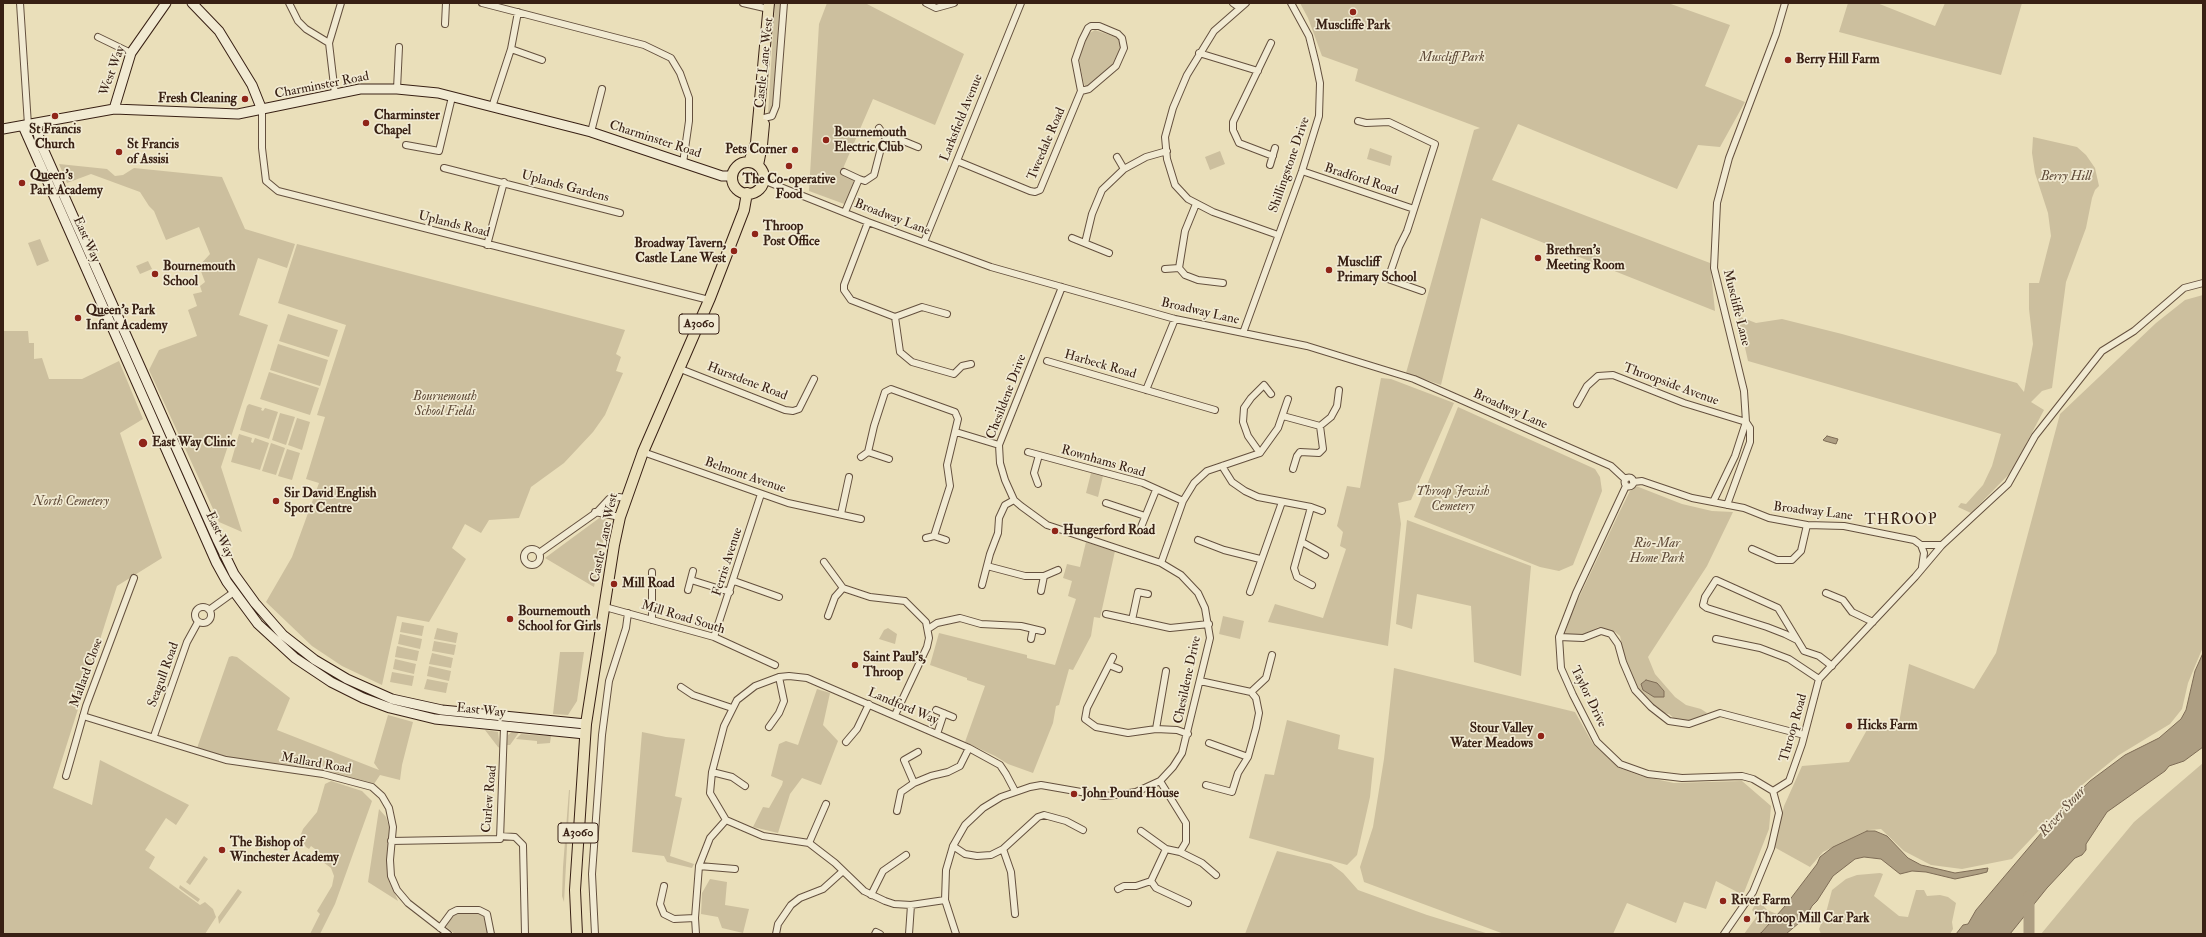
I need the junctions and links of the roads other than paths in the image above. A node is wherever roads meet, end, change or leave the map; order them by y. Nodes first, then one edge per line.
1 (20, 3) edge
2 (166, 3) edge
3 (192, 3) edge
4 (289, 3) edge
5 (341, 3) edge
6 (446, 3) edge
7 (482, 3) edge
8 (743, 3) edge
9 (784, 3) edge
10 (926, 3) edge
11 (954, 3) edge
12 (1021, 3) edge
13 (1233, 3) edge
14 (1246, 3) edge
15 (1291, 3) edge
16 (1785, 3) edge
17 (769, 6) edge
18 (1240, 8) junction
19 (518, 12) junction
20 (445, 24) dead end
21 (98, 37) dead end
22 (329, 43) junction
23 (1271, 43) dead end
24 (399, 47) dead end
25 (511, 49) junction
26 (131, 53) junction
27 (1199, 53) junction
28 (542, 60) dead end
29 (1258, 71) junction
30 (397, 89) junction
31 (602, 89) dead end
32 (1081, 91) junction
33 (335, 94) junction
34 (761, 96) junction
35 (452, 97) junction
36 (492, 107) junction
37 (114, 109) junction
38 (262, 110) junction
39 (764, 118) junction
40 (1358, 121) dead end
41 (29, 125) junction
42 (879, 128) dead end
43 (3, 129) edge
44 (591, 132) junction
45 (886, 138) junction
46 (406, 145) dead end
47 (918, 147) dead end
48 (1275, 148) dead end
49 (1167, 151) junction
50 (1273, 156) junction
51 (1117, 157) dead end
52 (957, 161) junction
53 (683, 163) junction
54 (753, 164) junction
55 (1270, 166) dead end
56 (444, 168) dead end
57 (1124, 169) junction
58 (1302, 171) junction
59 (844, 172) dead end
60 (732, 176) junction
61 (859, 179) junction
62 (763, 180) junction
63 (504, 182) junction
64 (747, 193) junction
65 (1196, 204) junction
66 (1414, 209) junction
67 (846, 212) junction
68 (620, 213) dead end
69 (868, 222) junction
70 (1278, 235) junction
71 (1072, 238) dead end
72 (924, 242) junction
73 (1085, 243) junction
74 (487, 245) junction
75 (1109, 252) dead end
76 (1165, 268) dead end
77 (1178, 268) junction
78 (1223, 283) dead end
79 (2203, 283) edge
80 (1062, 287) junction
81 (1422, 291) dead end
82 (709, 300) junction
83 (947, 314) dead end
84 (895, 317) junction
85 (1176, 319) junction
86 (1243, 333) junction
87 (1047, 361) dead end
88 (971, 364) dead end
89 (678, 368) junction
90 (814, 379) dead end
91 (1146, 390) junction
92 (1339, 390) dead end
93 (1271, 394) dead end
94 (1288, 400) dead end
95 (1577, 404) dead end
96 (1215, 410) dead end
97 (1283, 416) junction
98 (1746, 422) junction
99 (1320, 426) junction
100 (956, 432) junction
101 (999, 445) junction
102 (643, 452) junction
103 (868, 452) junction
104 (1028, 452) dead end
105 (1260, 453) junction
106 (1039, 455) junction
107 (861, 457) dead end
108 (888, 459) dead end
109 (1222, 466) junction
110 (1293, 469) dead end
111 (850, 477) dead end
112 (1625, 479) junction
113 (1633, 482) junction
114 (1038, 484) dead end
115 (1626, 486) junction
116 (1156, 490) junction
117 (762, 494) junction
118 (625, 498) junction
119 (1014, 500) junction
120 (1183, 501) junction
121 (1282, 502) junction
122 (1713, 502) junction
123 (1106, 504) dead end
124 (1728, 505) junction
125 (1311, 507) junction
126 (595, 512) junction
127 (1322, 512) dead end
128 (841, 514) junction
129 (1145, 516) junction
130 (620, 517) junction
131 (861, 519) dead end
132 (1807, 524) junction
133 (1139, 532) dead end
134 (934, 536) junction
135 (926, 538) dead end
136 (946, 540) dead end
137 (1198, 540) dead end
138 (1302, 542) junction
139 (1921, 545) junction
140 (1942, 545) junction
141 (1752, 549) dead end
142 (539, 553) dead end
143 (1325, 555) dead end
144 (1260, 559) junction
145 (824, 562) dead end
146 (1161, 563) junction
147 (987, 566) junction
148 (1922, 567) junction
149 (1058, 570) dead end
150 (693, 571) dead end
151 (652, 572) dead end
152 (1044, 576) junction
153 (134, 578) dead end
154 (691, 580) junction
155 (734, 581) junction
156 (982, 584) dead end
157 (1312, 585) dead end
158 (843, 588) junction
159 (688, 590) dead end
160 (1041, 591) dead end
161 (234, 592) junction
162 (730, 592) junction
163 (1250, 592) dead end
164 (1826, 592) dead end
165 (1148, 594) dead end
166 (779, 597) dead end
167 (605, 607) junction
168 (209, 610) junction
169 (628, 613) junction
170 (1106, 614) dead end
171 (828, 616) dead end
172 (652, 620) junction
173 (1132, 620) junction
174 (198, 622) junction
175 (1873, 622) junction
176 (1209, 624) junction
177 (928, 629) junction
178 (1033, 629) junction
179 (1042, 631) dead end
180 (714, 637) junction
181 (1559, 637) junction
182 (1716, 639) dead end
183 (1031, 640) dead end
184 (1797, 640) dead end
185 (1272, 655) dead end
186 (1113, 657) dead end
187 (775, 665) dead end
188 (1108, 665) junction
189 (1832, 666) junction
190 (1119, 669) dead end
191 (1166, 671) dead end
192 (779, 677) junction
193 (1819, 679) junction
194 (1200, 681) junction
195 (681, 686) dead end
196 (1251, 692) junction
197 (869, 704) junction
198 (732, 708) junction
199 (936, 710) dead end
200 (944, 713) junction
201 (895, 715) junction
202 (83, 716) junction
203 (953, 717) dead end
204 (504, 727) junction
205 (769, 727) dead end
206 (586, 729) junction
207 (1156, 729) junction
208 (937, 734) junction
209 (1188, 734) junction
210 (1804, 735) junction
211 (154, 736) junction
212 (846, 742) dead end
213 (1208, 743) dead end
214 (969, 748) junction
215 (918, 752) dead end
216 (1248, 757) junction
217 (712, 772) junction
218 (66, 776) dead end
219 (1160, 780) junction
220 (914, 783) junction
221 (1206, 785) dead end
222 (745, 786) dead end
223 (1015, 791) junction
224 (1773, 791) junction
225 (826, 804) dead end
226 (897, 811) dead end
227 (726, 820) junction
228 (1083, 830) dead end
229 (1142, 831) dead end
230 (500, 836) junction
231 (578, 836) junction
232 (594, 838) junction
233 (391, 841) junction
234 (809, 843) junction
235 (953, 846) junction
236 (1003, 849) junction
237 (1166, 849) junction
238 (1180, 852) junction
239 (906, 855) dead end
240 (699, 866) junction
241 (735, 869) dead end
242 (843, 871) junction
243 (1216, 875) dead end
244 (1151, 881) junction
245 (664, 886) dead end
246 (1118, 890) dead end
247 (871, 895) junction
248 (945, 900) junction
249 (1188, 903) dead end
250 (911, 905) junction
251 (1015, 914) dead end
252 (577, 917) junction
253 (695, 918) junction
254 (440, 928) junction
255 (448, 934) edge
256 (491, 934) edge
257 (525, 934) edge
258 (578, 934) edge
259 (583, 934) edge
260 (595, 934) edge
261 (696, 934) edge
262 (776, 934) edge
263 (875, 934) edge
264 (880, 934) edge
265 (909, 934) edge
266 (956, 934) edge
267 (1724, 934) edge

1 - 41 street
2 - 26 street, West Way
3 - 38 street
4 - 22 street
5 - 22 street
6 - 20 street
7 - 19 street
8 - 17 street
9 - 39 street, Castle Lane West
10 - 11 street
12 - 52 street, Larksfield Avenue
13 - 18 street
14 - 18 street
15 - 58 street, Shillingstone Drive
16 - 98 street, Muscliffe Lane
17 - 34 main road, Castle Lane West
18 - 27 street
19 - 25 street
19 - 53 street
21 - 26 street
22 - 33 street
23 - 29 street
24 - 30 street
25 - 28 street
25 - 36 street
26 - 37 street, West Way
27 - 29 street
27 - 49 street
29 - 50 street
30 - 33 street, Charminster Road
30 - 35 street, Charminster Road
31 - 44 street
32 - 32 street
32 - 52 street, Tweedale Road
33 - 38 street, Charminster Road
34 - 39 main road, Castle Lane West
34 - 54 main road, Castle Lane West
35 - 36 street, Charminster Road
35 - 46 street
36 - 44 street, Charminster Road
37 - 38 street, Charminster Road
37 - 41 street, Charminster Road
38 - 74 street, Uplands Road
39 - 54 main road, Castle Lane West
40 - 66 street
41 - 43 street, Charminster Road
41 - 161 street, East Way
41 - 206 street, East Way
42 - 45 street
44 - 53 street, Charminster Road
45 - 47 street
45 - 61 street
48 - 50 street
49 - 57 street
49 - 65 street
50 - 55 street
51 - 57 street
52 - 72 street, Larksfield Avenue
53 - 60 street, Charminster Road
54 - 60 main road
54 - 62 main road
56 - 63 street, Uplands Gardens
57 - 73 street
58 - 66 street, Bradford Road
58 - 70 street, Shillingstone Drive
59 - 61 street
60 - 64 main road
61 - 67 street
62 - 64 main road
62 - 67 street, Broadway Lane
63 - 68 street, Uplands Gardens
63 - 74 street, Uplands Gardens
64 - 82 main road, Castle Lane West / A3060
65 - 70 street
65 - 77 street
66 - 81 street
67 - 69 street, Broadway Lane
69 - 72 street, Broadway Lane
69 - 84 street
70 - 86 street, Shillingstone Drive
71 - 73 street
72 - 80 street, Broadway Lane
73 - 75 street
74 - 82 street, Uplands Road
76 - 77 street
77 - 78 street
79 - 140 street, Throop Road
80 - 85 street, Broadway Lane
80 - 101 street, Chesildene Drive
82 - 89 main road, Castle Lane West / A3060
83 - 84 street
84 - 88 street
85 - 86 street, Broadway Lane
85 - 91 street, Harbeck Road
86 - 112 street, Broadway Lane
87 - 91 street, Harbeck Road
89 - 90 street, Hurstdene Road
89 - 102 main road, Castle Lane West / A3060
91 - 96 street, Harbeck Road
92 - 99 street
93 - 105 street
94 - 97 street
95 - 98 street, Throopside Avenue
97 - 99 street
97 - 105 street
98 - 122 street, Muscliffe Lane
98 - 124 street
99 - 110 street
100 - 101 street
100 - 103 street
100 - 134 street
101 - 119 street, Chesildene Drive
102 - 117 street, Belmont Avenue
102 - 118 main road, Castle Lane West / A3060
103 - 107 street
103 - 108 street
104 - 106 street, Rownhams Road
105 - 109 street
106 - 114 street
106 - 116 street, Rownhams Road
109 - 120 street
109 - 121 street
111 - 128 street
112 - 113 street
112 - 115 street
113 - 115 street
113 - 122 street, Broadway Lane
115 - 181 street, Taylor Drive
116 - 120 street, Rownhams Road
116 - 129 street
117 - 128 street, Belmont Avenue
117 - 155 street, Ferris Avenue
118 - 126 street
118 - 130 main road, Castle Lane West / A3060
119 - 146 street, Chesildene Drive
119 - 147 street
120 - 146 street
121 - 125 street
121 - 144 street
122 - 124 street, Broadway Lane
123 - 129 street
124 - 132 street, Broadway Lane
125 - 127 street
125 - 138 street
126 - 130 street
126 - 142 street
128 - 131 street, Belmont Avenue
129 - 133 street
130 - 167 main road, Castle Lane West / A3060
132 - 139 street, Broadway Lane
132 - 141 street
134 - 135 street
134 - 136 street
137 - 144 street
138 - 143 street
138 - 157 street
139 - 140 street
139 - 148 street
140 - 148 street, Throop Road
144 - 163 street
145 - 158 street
146 - 176 street, Chesildene Drive
147 - 152 street
147 - 156 street
148 - 175 street, Throop Road
149 - 152 street
150 - 154 street
151 - 172 street
152 - 160 street
153 - 202 street, Mallard Close
154 - 159 street
154 - 162 street
155 - 162 street, Ferris Avenue
155 - 166 street
158 - 171 street
158 - 177 street
161 - 168 street, Seagull Road
161 - 204 street, East Way
162 - 180 street, Ferris Avenue
164 - 175 street
165 - 173 street
167 - 169 street, Mill Road South
167 - 206 main road, Castle Lane West / A3060
168 - 174 street, Seagull Road
168 - 174 street, Seagull Road
169 - 172 street, Mill Road South
169 - 232 street
170 - 173 street
172 - 180 street, Mill Road South
173 - 176 street
174 - 211 street, Seagull Road
175 - 189 street, Throop Road
176 - 194 street, Chesildene Drive
177 - 178 street
177 - 201 street
178 - 179 street
178 - 183 street
180 - 187 street, Mill Road South
181 - 210 street
181 - 224 street, Taylor Drive
182 - 193 street
184 - 189 street
185 - 196 street
186 - 188 street
188 - 190 street
188 - 207 street
189 - 193 street, Throop Road
191 - 207 street
192 - 197 street, Landford Way
192 - 198 street, Landford Way
192 - 205 street
193 - 210 street, Throop Road
194 - 196 street
194 - 209 street, Chesildene Drive
195 - 198 street
196 - 216 street
197 - 201 street, Landford Way
197 - 212 street
198 - 217 street, Landford Way
199 - 200 street
200 - 203 street
200 - 208 street
201 - 208 street, Landford Way
202 - 211 street, Mallard Road
202 - 218 street, Mallard Close
204 - 206 street, East Way
204 - 230 street, Curlew Road
206 - 231 main road, Castle Lane West / A3060
207 - 209 street
208 - 214 street, Landford Way
209 - 219 street, Chesildene Drive
210 - 224 street, Throop Road
211 - 233 street, Mallard Road
213 - 216 street
214 - 220 street
214 - 223 street, Landford Way
215 - 220 street
216 - 221 street
217 - 222 street
217 - 227 street, Landford Way
219 - 223 street, Chesildene Drive
219 - 238 street
220 - 226 street
223 - 235 street, Chesildene Drive
224 - 267 street
225 - 234 street
227 - 234 street
227 - 240 street
228 - 236 street
229 - 237 street
230 - 233 street, Curlew Road
230 - 257 street
231 - 232 street
231 - 252 main road, Castle Lane West / A3060
232 - 260 street
233 - 254 street, Mallard Road
234 - 242 street
235 - 236 street
235 - 248 street, Chesildene Drive
236 - 251 street
237 - 238 street
237 - 244 street
238 - 243 street
239 - 247 street
240 - 241 street
240 - 253 street
242 - 247 street
242 - 262 street
244 - 246 street
244 - 249 street
245 - 253 street
247 - 250 street
248 - 250 street
248 - 266 street, Chesildene Drive
250 - 265 street
252 - 258 main road, Castle Lane West / A3060
252 - 259 main road, Castle Lane West / A3060
253 - 261 street
254 - 255 street, Mallard Road
254 - 256 street
263 - 264 street

